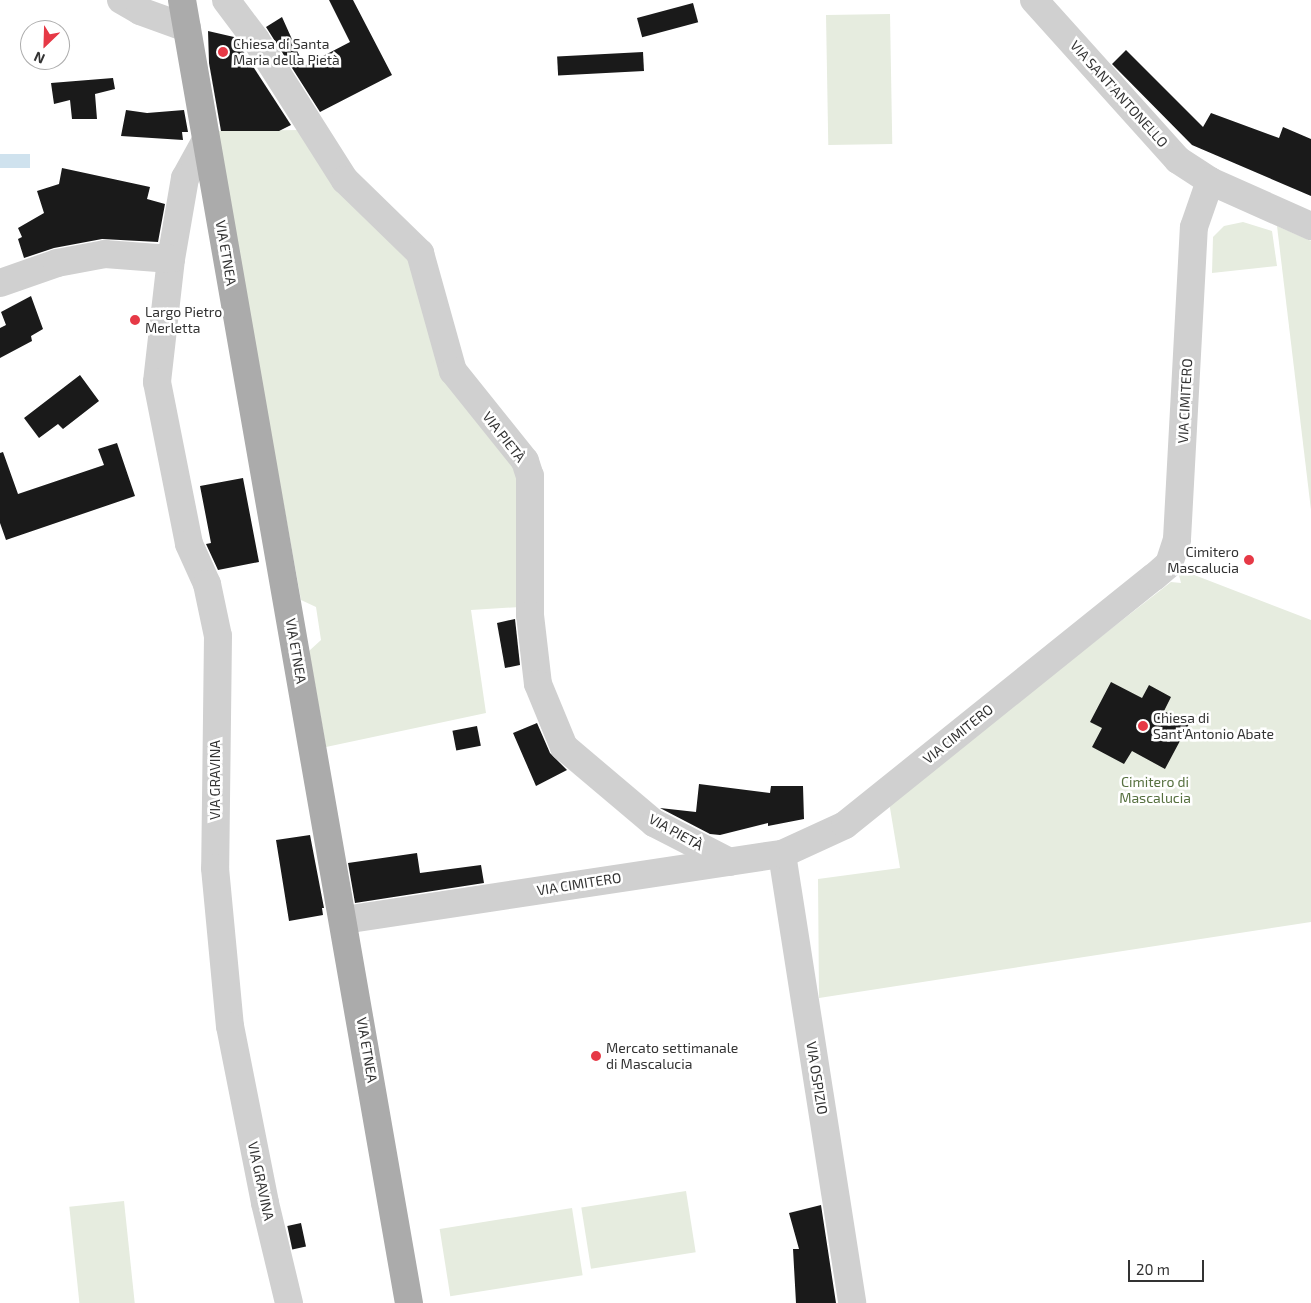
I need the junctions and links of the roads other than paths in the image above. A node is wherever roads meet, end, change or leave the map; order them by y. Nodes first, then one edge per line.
1 (121, 0) edge
2 (182, 0) edge
3 (226, 0) edge
4 (1034, 0) edge
5 (187, 28) junction
6 (206, 140) junction
7 (1210, 182) junction
8 (1311, 226) edge
9 (171, 259) junction
10 (0, 283) edge
11 (782, 854) junction
12 (730, 862) junction
13 (344, 920) junction
14 (289, 1303) edge
15 (409, 1303) edge
16 (852, 1303) edge

1 - 5 street
2 - 5 main road, VIA ETNEA
3 - 12 street, VIA PIETÀ
4 - 7 street, VIA SANT'ANTONELLO
5 - 6 main road, VIA ETNEA
6 - 9 street, VIA GRAVINA
6 - 13 main road, VIA ETNEA
7 - 8 street, VIA SANT'ANTONELLO
7 - 11 street, VIA CIMITERO
9 - 10 street
9 - 14 street, VIA GRAVINA
11 - 12 street, VIA CIMITERO
11 - 16 street, VIA OSPIZIO
12 - 13 street, VIA CIMITERO
13 - 15 main road, VIA ETNEA

